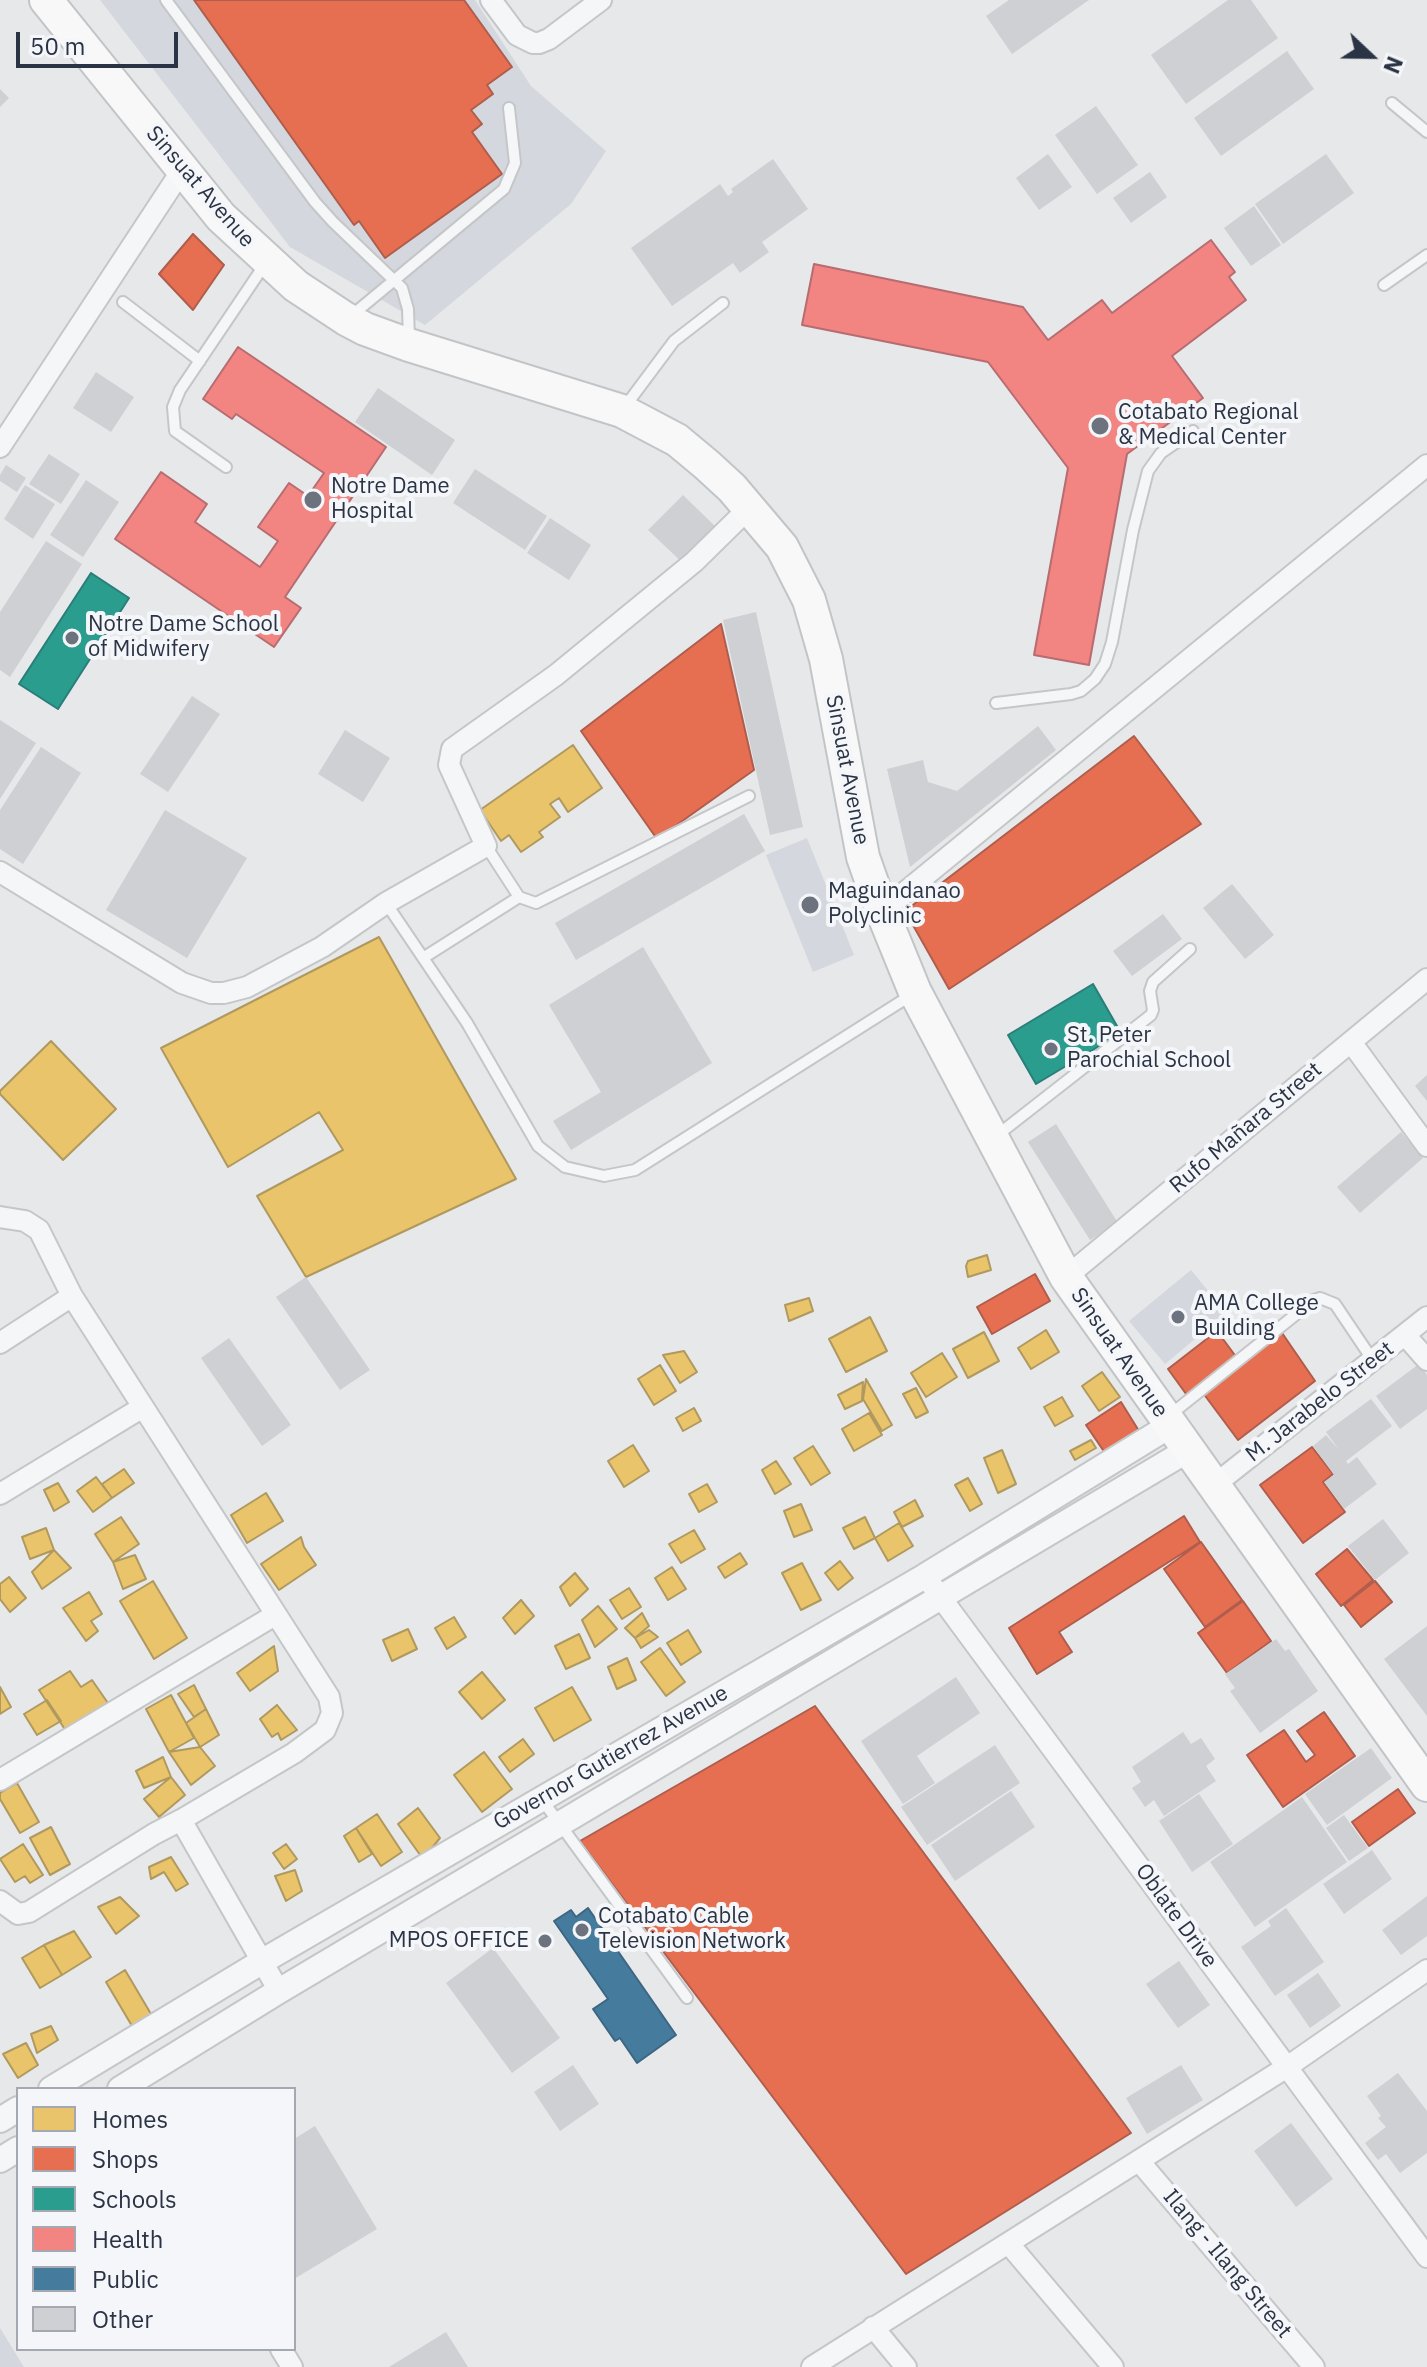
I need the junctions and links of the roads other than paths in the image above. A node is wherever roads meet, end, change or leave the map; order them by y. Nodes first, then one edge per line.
1 (46, 0) edge
2 (166, 0) edge
3 (491, 0) edge
4 (601, 0) edge
5 (1392, 103) dead end
6 (509, 108) dead end
7 (1427, 132) edge
8 (182, 170) junction
9 (1427, 255) edge
10 (267, 261) junction
11 (394, 278) junction
12 (1384, 285) dead end
13 (123, 302) dead end
14 (723, 303) dead end
15 (346, 319) junction
16 (409, 345) junction
17 (200, 361) junction
18 (622, 411) junction
19 (1193, 431) dead end
20 (0, 447) edge
21 (1427, 465) edge
22 (226, 467) dead end
23 (749, 508) junction
24 (996, 703) dead end
25 (749, 796) dead end
26 (486, 846) junction
27 (0, 872) edge
28 (519, 897) junction
29 (386, 903) junction
30 (882, 911) junction
31 (1190, 949) dead end
32 (423, 958) junction
33 (1427, 979) edge
34 (915, 992) junction
35 (1351, 1042) junction
36 (993, 1139) junction
37 (1427, 1146) edge
38 (0, 1217) edge
39 (1066, 1277) junction
40 (72, 1296) junction
41 (1427, 1317) edge
42 (1405, 1335) junction
43 (0, 1343) edge
44 (1372, 1359) junction
45 (1427, 1360) edge
46 (143, 1407) junction
47 (1175, 1431) junction
48 (1213, 1486) junction
49 (0, 1494) edge
50 (925, 1576) junction
51 (940, 1597) junction
52 (275, 1615) junction
53 (0, 1780) edge
54 (1427, 1785) edge
55 (542, 1799) junction
56 (181, 1820) junction
57 (559, 1824) junction
58 (0, 1901) edge
59 (263, 1961) junction
60 (1427, 1970) edge
61 (279, 1991) junction
62 (687, 1998) dead end
63 (108, 2054) junction
64 (1287, 2067) junction
65 (54, 2087) edge
66 (124, 2087) edge
67 (126, 2087) edge
68 (1139, 2161) junction
69 (1009, 2244) junction
70 (1427, 2257) edge
71 (873, 2327) junction
72 (812, 2367) edge
73 (906, 2367) edge
74 (1113, 2367) edge
75 (1314, 2367) edge

1 - 8 main road, Sinsuat Avenue
2 - 11 lane
3 - 4 street
5 - 7 lane
6 - 11 lane
8 - 10 main road, Sinsuat Avenue
8 - 20 street
9 - 12 lane
10 - 15 main road, Sinsuat Avenue
10 - 17 lane
11 - 15 lane
11 - 16 lane
13 - 17 lane
14 - 18 lane
15 - 16 main road, Sinsuat Avenue
16 - 18 main road, Sinsuat Avenue
17 - 22 lane
18 - 23 main road, Sinsuat Avenue
19 - 24 lane
21 - 30 street
23 - 26 street
23 - 30 main road, Sinsuat Avenue
25 - 28 lane
26 - 28 lane
26 - 29 street
27 - 29 street
28 - 32 lane
29 - 32 lane
30 - 34 main road, Sinsuat Avenue
31 - 36 lane
32 - 34 lane
33 - 35 street, Rufo Mañara Street
34 - 36 main road, Sinsuat Avenue
35 - 37 street
35 - 39 street, Rufo Mañara Street
36 - 39 main road, Sinsuat Avenue
38 - 40 street
39 - 47 main road, Sinsuat Avenue
40 - 43 street
40 - 46 street
41 - 42 street, M. Jarabelo Street
42 - 44 street, M. Jarabelo Street
42 - 45 street
44 - 47 lane
44 - 48 street, M. Jarabelo Street
46 - 49 street
46 - 52 street
47 - 48 main road, Sinsuat Avenue
47 - 50 street, Governor Gutierrez Avenue
47 - 51 street, Governor Gutierrez Avenue
48 - 54 main road, Sinsuat Avenue
50 - 51 street, Oblate Drive
50 - 55 street, Governor Gutierrez Avenue
51 - 57 street, Governor Gutierrez Avenue
51 - 64 street, Oblate Drive
52 - 53 street
52 - 56 street
55 - 57 lane
55 - 59 street, Governor Gutierrez Avenue
56 - 58 street
56 - 59 street
57 - 61 street, Governor Gutierrez Avenue
57 - 62 lane
59 - 61 street
59 - 63 street, Governor Gutierrez Avenue
60 - 64 street
61 - 67 street, Governor Gutierrez Avenue
63 - 65 street, Governor Gutierrez Avenue
63 - 66 street
64 - 68 street
64 - 70 street, Oblate Drive
68 - 69 street
68 - 75 street, Ilang - Ilang Street
69 - 71 street
69 - 74 street
71 - 72 street
71 - 73 street

